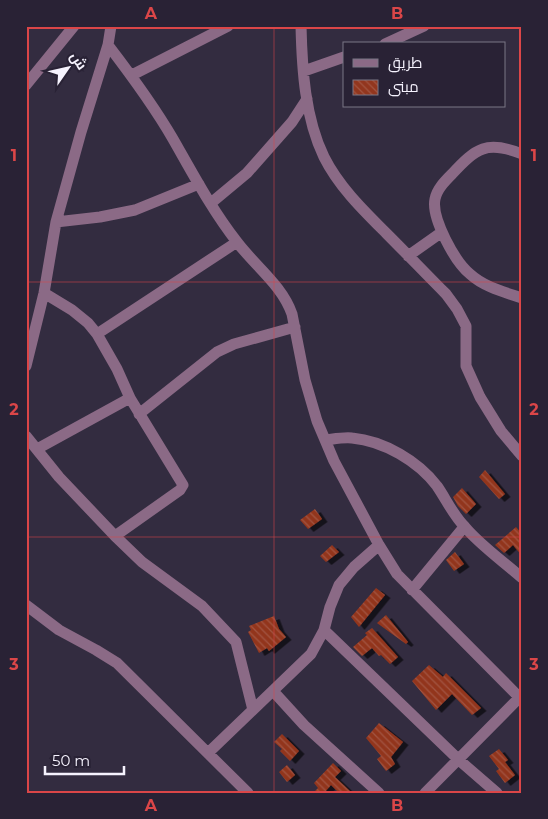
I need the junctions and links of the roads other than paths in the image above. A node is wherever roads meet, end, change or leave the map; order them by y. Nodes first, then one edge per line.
1 (74, 26) edge
2 (111, 26) edge
3 (228, 26) edge
4 (301, 26) edge
5 (424, 26) edge
6 (388, 42) edge
7 (108, 45) junction
8 (343, 57) edge
9 (304, 71) junction
10 (132, 75) junction
11 (26, 85) edge
12 (307, 99) junction
13 (522, 154) edge
14 (199, 184) junction
15 (211, 203) junction
16 (56, 222) junction
17 (442, 232) junction
18 (237, 242) junction
19 (408, 256) junction
20 (44, 293) junction
21 (522, 298) edge
22 (295, 327) junction
23 (97, 334) junction
24 (26, 366) edge
25 (130, 398) junction
26 (139, 414) junction
27 (26, 436) edge
28 (326, 440) junction
29 (37, 449) junction
30 (522, 456) edge
31 (464, 527) junction
32 (115, 536) junction
33 (379, 545) junction
34 (522, 578) edge
35 (412, 590) junction
36 (26, 605) edge
37 (324, 630) junction
38 (273, 691) junction
39 (521, 698) edge
40 (253, 710) junction
41 (208, 753) junction
42 (459, 760) junction
43 (248, 793) edge
44 (379, 793) edge
45 (425, 793) edge
46 (497, 793) edge

1 - 11 street
2 - 7 street
3 - 10 street
4 - 9 street
5 - 6 street
7 - 10 street
7 - 16 street
8 - 9 street
9 - 12 street
10 - 14 street
12 - 15 street
12 - 19 street
13 - 17 street
14 - 15 street
14 - 16 street
15 - 18 street
16 - 20 street
17 - 19 street
17 - 21 street
18 - 22 street
18 - 23 street
19 - 30 street
20 - 23 street
20 - 24 street
22 - 26 street
22 - 28 street
23 - 25 street
25 - 26 street
25 - 29 street
26 - 32 street
27 - 29 street
28 - 31 street
28 - 33 street
29 - 32 street
31 - 34 street
31 - 35 street
32 - 40 street
33 - 35 street
33 - 37 street
35 - 39 street
36 - 41 street
37 - 38 street
37 - 42 street
38 - 40 street
38 - 44 street
39 - 42 street
40 - 41 street
41 - 43 street
42 - 45 street
42 - 46 street

